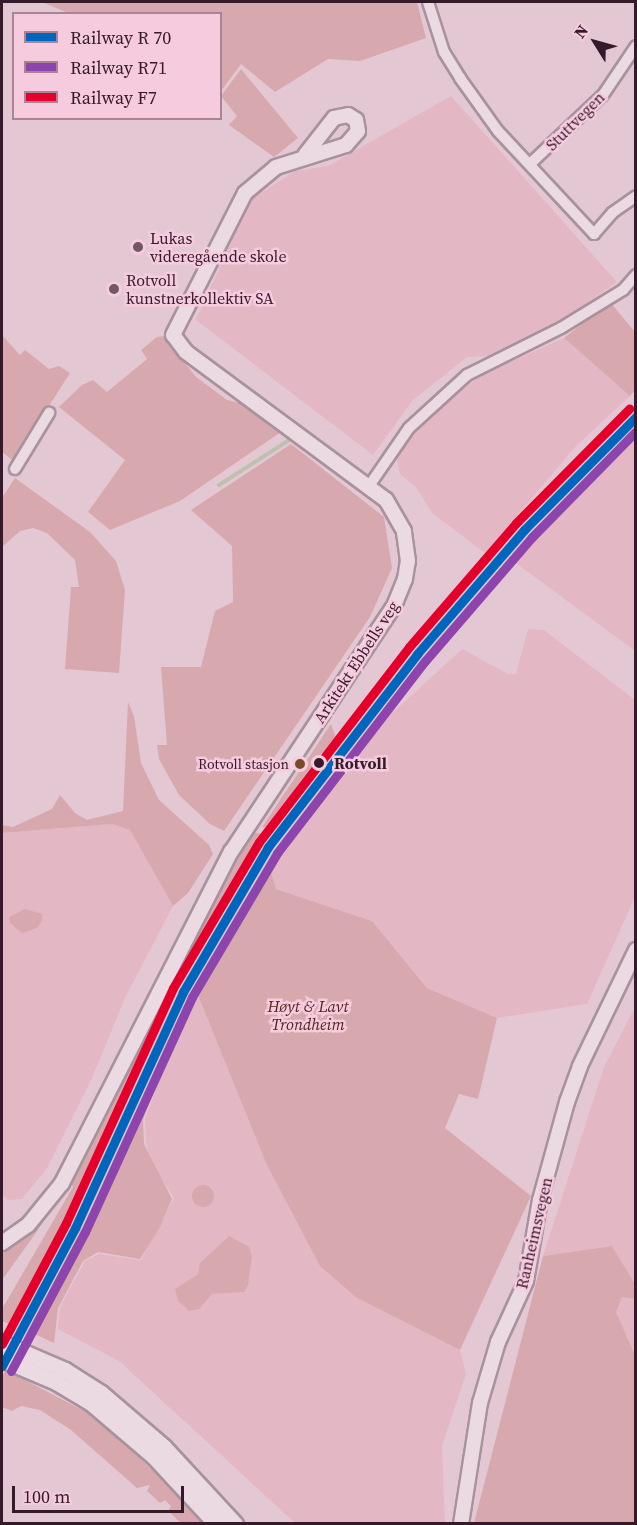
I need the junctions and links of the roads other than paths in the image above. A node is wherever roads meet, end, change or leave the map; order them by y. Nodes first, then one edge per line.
1 (428, 2) edge
2 (636, 46) edge
3 (305, 155) dead end
4 (531, 163) junction
5 (636, 196) edge
6 (636, 275) edge
7 (48, 413) dead end
8 (15, 469) dead end
9 (369, 486) junction
10 (636, 950) edge
11 (2, 1243) edge
12 (2, 1343) edge
13 (2, 1359) edge
14 (216, 1524) edge
15 (235, 1524) edge
16 (461, 1524) edge

1 - 4 street
2 - 4 street, Stuttvegen
3 - 9 street, Arkitekt Ebbells veg
4 - 5 street
6 - 9 street
7 - 8 street
9 - 11 street, Arkitekt Ebbells veg
10 - 16 street, Ranheimsvegen
12 - 15 main road
13 - 14 main road

